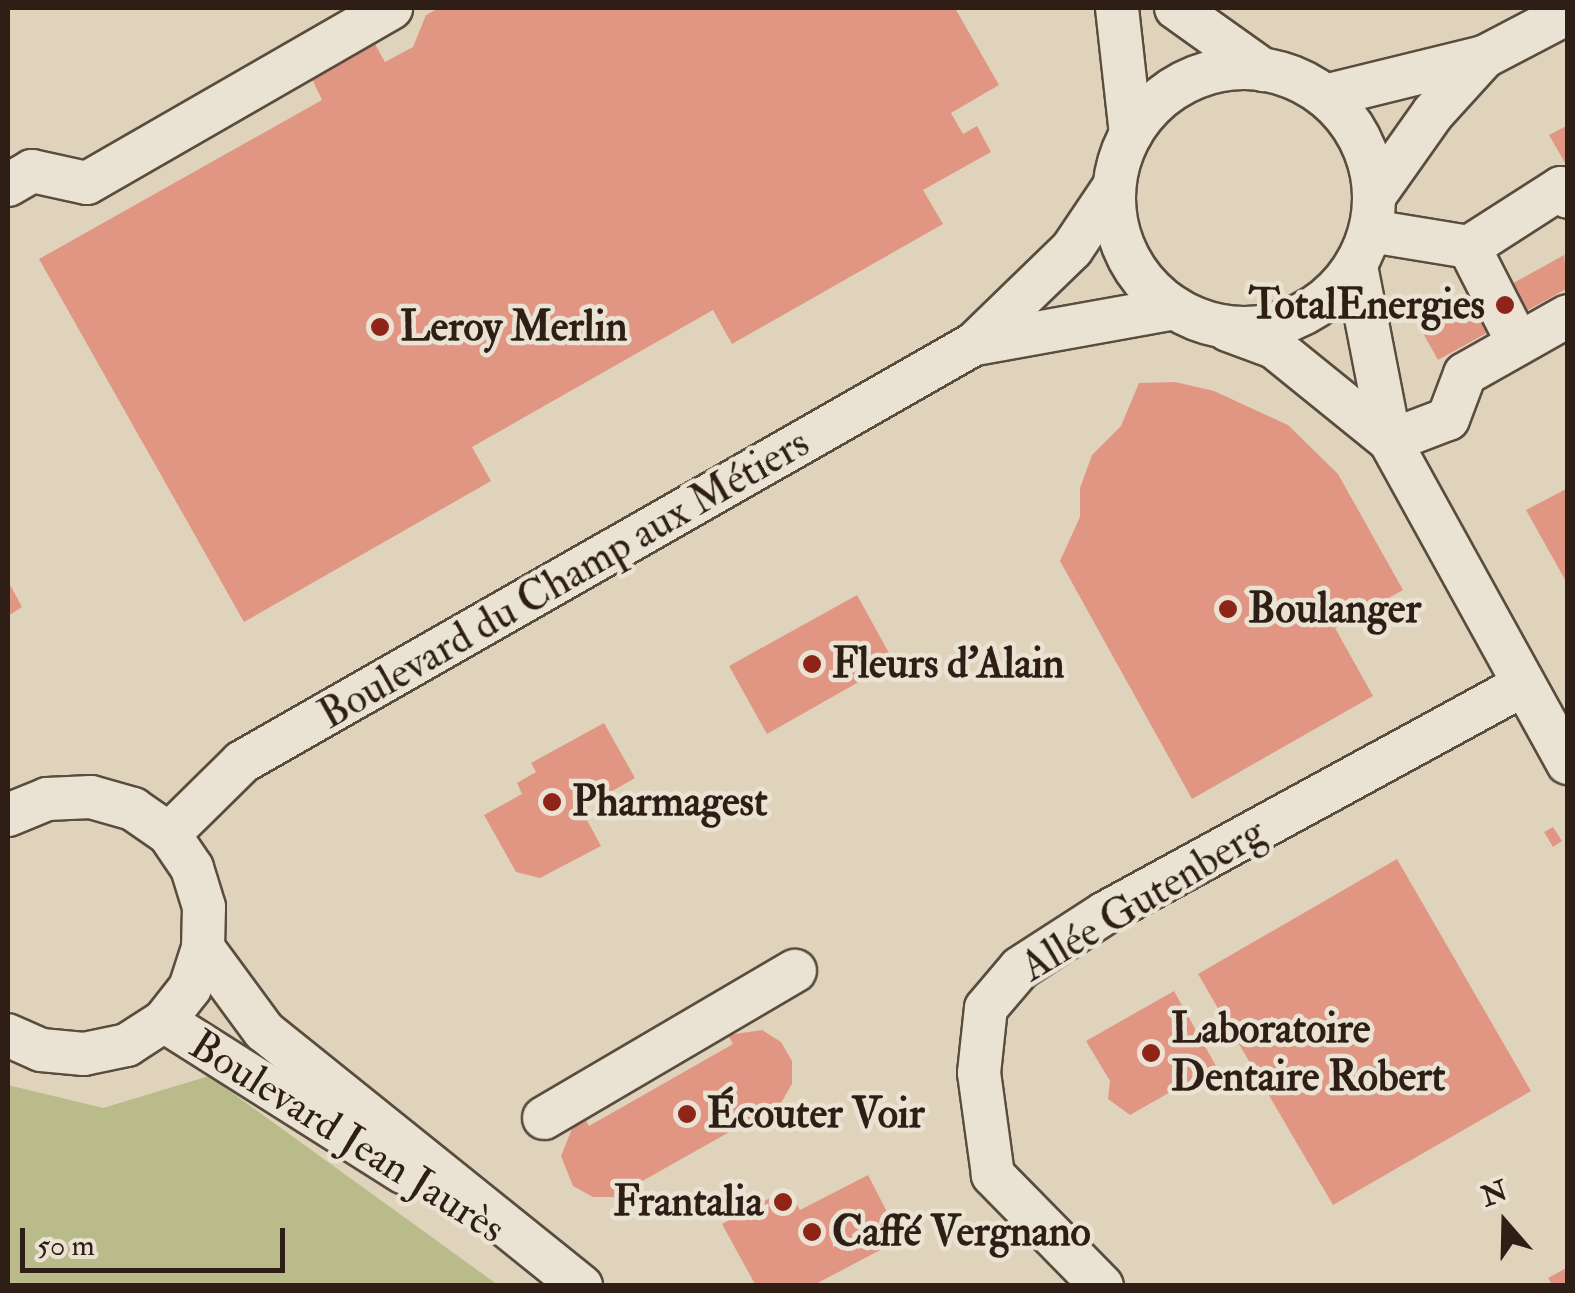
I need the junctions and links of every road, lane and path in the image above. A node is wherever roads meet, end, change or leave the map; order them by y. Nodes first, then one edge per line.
1 (391, 8) edge
2 (1116, 8) edge
3 (1176, 8) edge
4 (1564, 22) edge
5 (1484, 57) junction
6 (1262, 70) junction
7 (1325, 96) junction
8 (1131, 134) junction
9 (8, 185) edge
10 (1113, 188) junction
11 (1568, 197) edge
12 (1367, 230) junction
13 (1468, 247) junction
14 (1174, 308) junction
15 (1568, 316) edge
16 (1222, 328) junction
17 (1518, 343) junction
18 (974, 344) junction
19 (1390, 442) junction
20 (1523, 685) junction
21 (1568, 763) edge
22 (8, 816) edge
23 (168, 834) junction
24 (204, 948) junction
25 (795, 971) dead end
26 (164, 1020) junction
27 (8, 1034) edge
28 (544, 1118) dead end
29 (581, 1286) edge
30 (1102, 1286) edge

1 - 9 street
2 - 8 street
3 - 6 street
4 - 5 street
5 - 7 street
5 - 12 street
6 - 7 street
6 - 8 street
7 - 12 street
8 - 10 street
10 - 14 street
10 - 18 street, Boulevard du Champ aux Métiers
11 - 13 street
12 - 13 street
12 - 16 street
12 - 19 street
13 - 17 street
14 - 16 street
14 - 18 street, Boulevard du Champ aux Métiers
15 - 17 street
16 - 19 street
17 - 19 street
18 - 23 street, Boulevard du Champ aux Métiers
19 - 20 street
20 - 21 street
20 - 30 street, Allée Gutenberg
22 - 23 street
23 - 24 street
24 - 26 street
24 - 29 street, Boulevard Jean Jaurès
25 - 28 street
26 - 27 street
26 - 29 street, Boulevard Jean Jaurès

